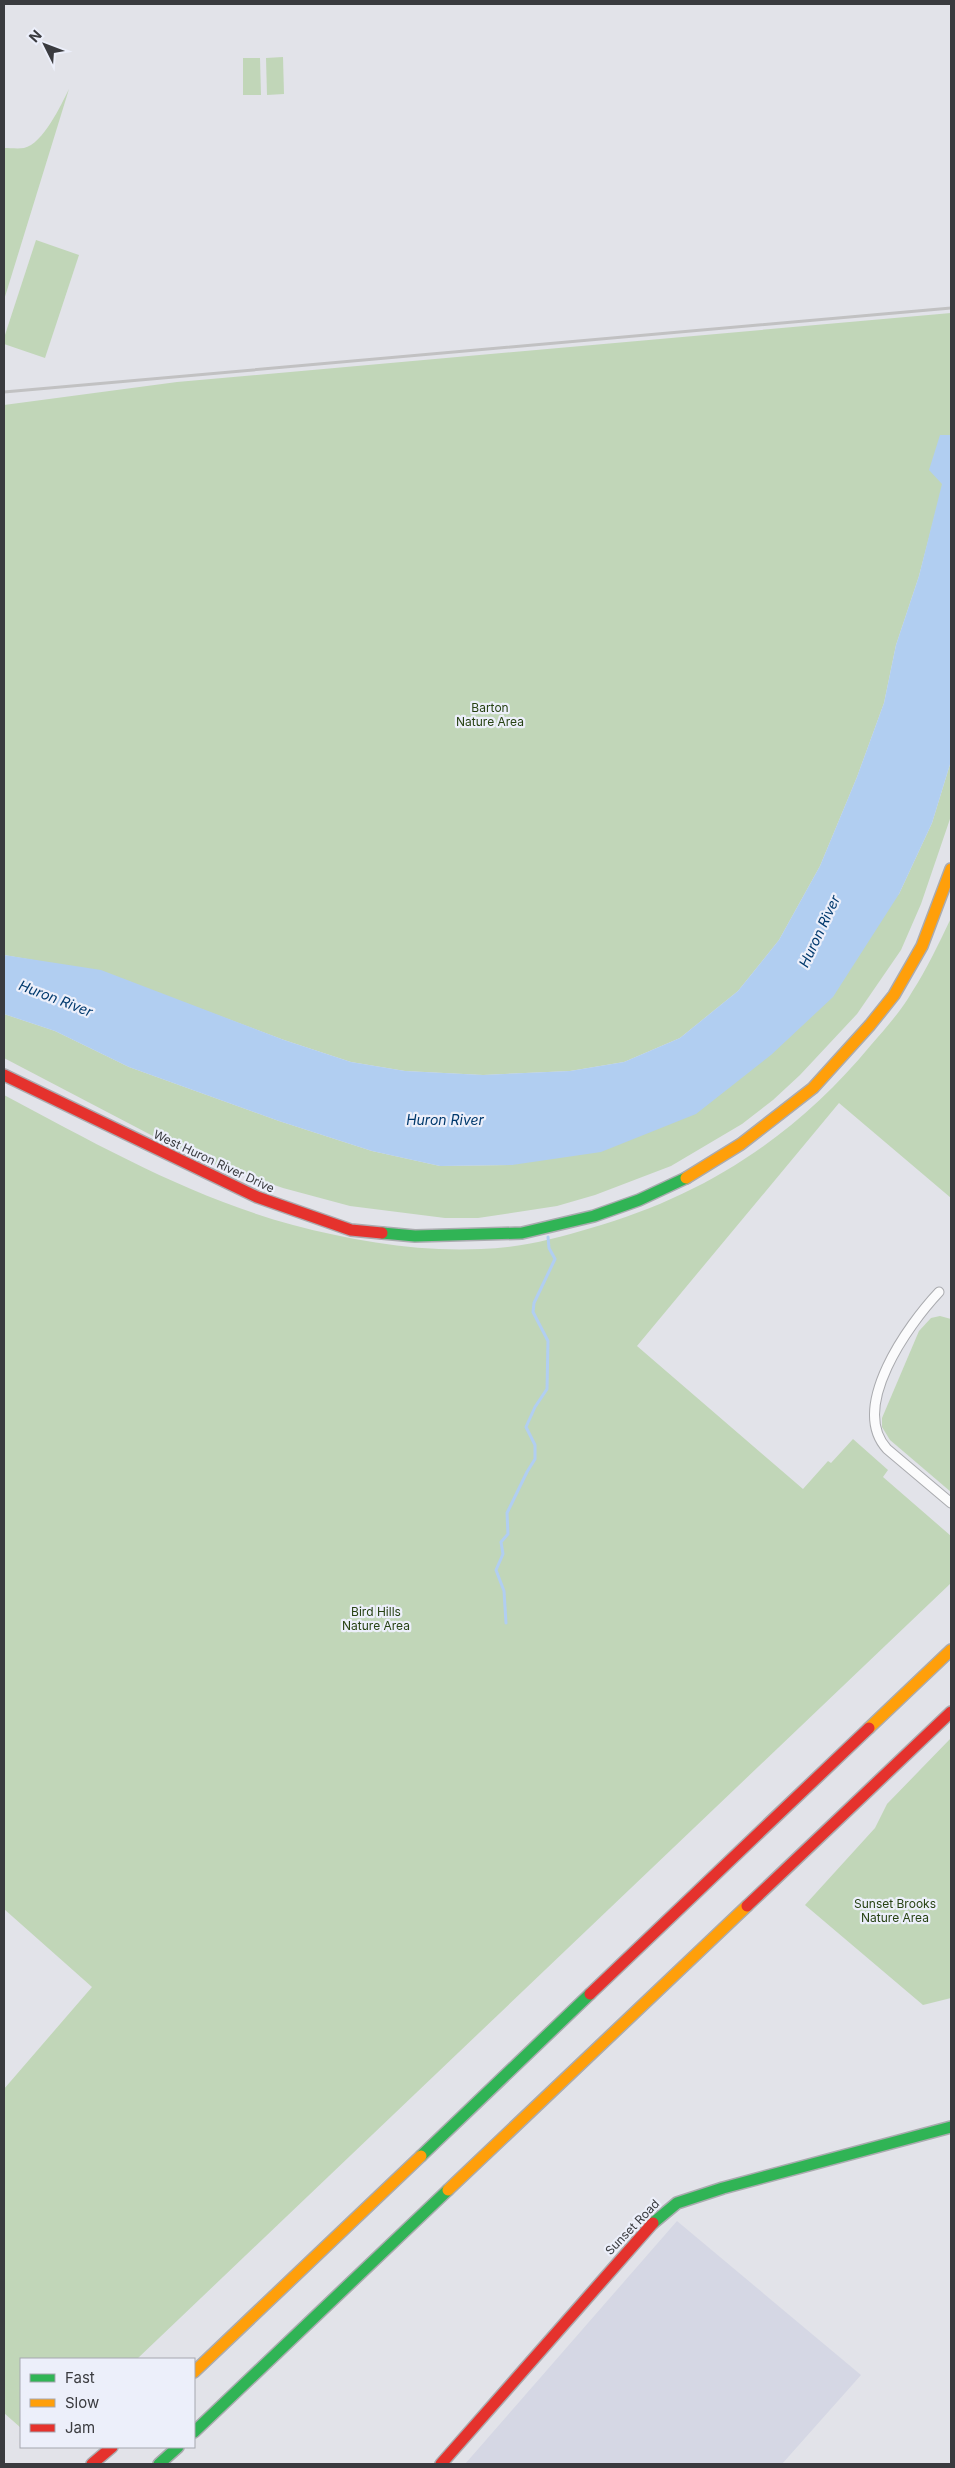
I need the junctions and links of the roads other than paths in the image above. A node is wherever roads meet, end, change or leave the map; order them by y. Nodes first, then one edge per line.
1 (951, 869) edge
2 (4, 1075) edge
3 (939, 1292) dead end
4 (951, 1503) edge
5 (951, 1650) edge
6 (951, 1712) edge
7 (951, 2127) edge
8 (195, 2371) edge
9 (195, 2431) edge
10 (111, 2448) edge
11 (177, 2448) edge
12 (92, 2464) edge
13 (159, 2464) edge
14 (441, 2464) edge

1 - 2 main road, West Huron River Drive
3 - 4 street
5 - 8 main road
6 - 9 main road
7 - 14 main road, Sunset Road
10 - 12 main road
11 - 13 main road

